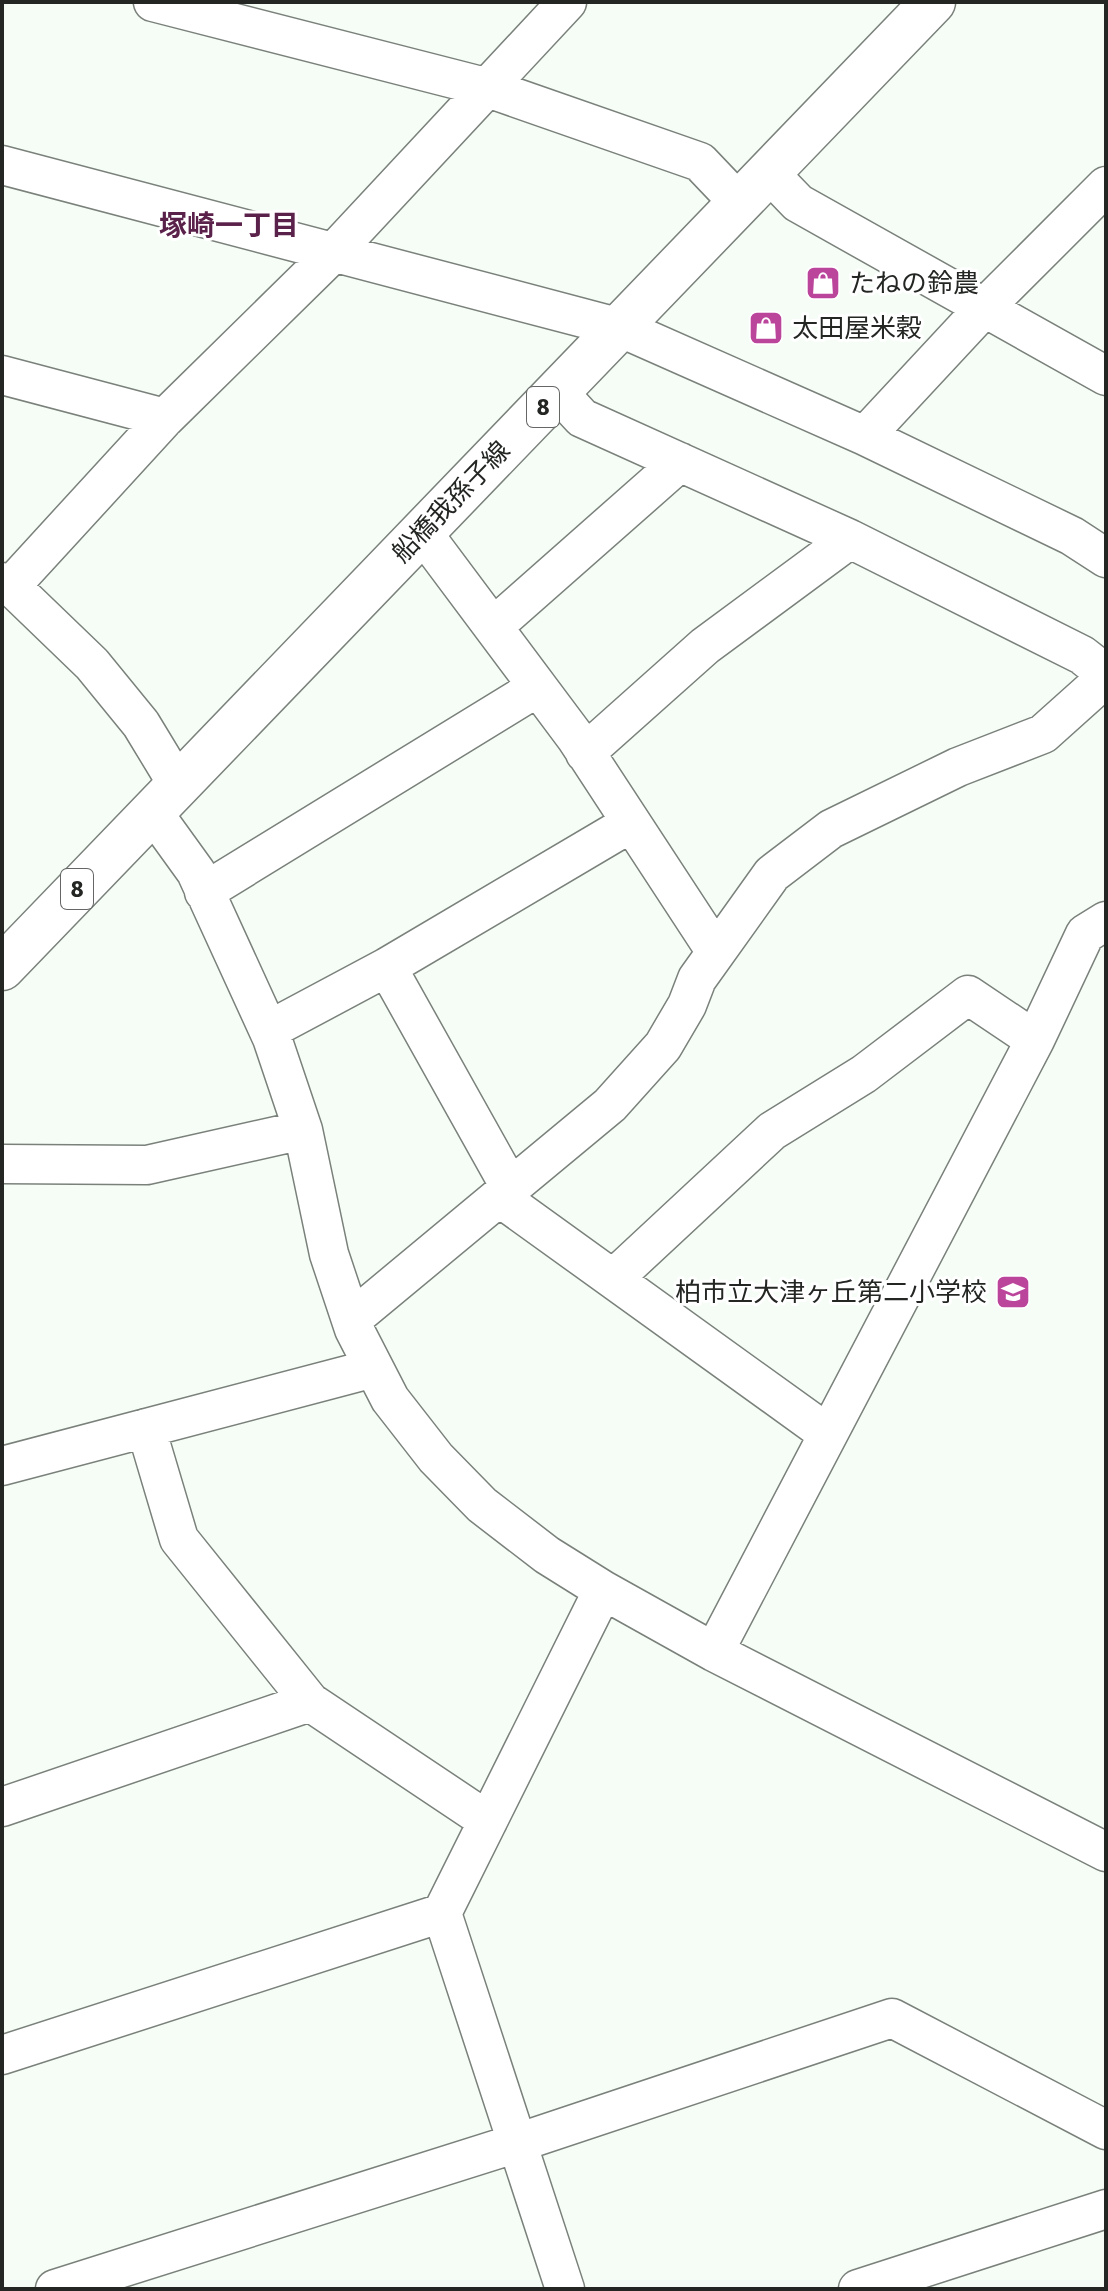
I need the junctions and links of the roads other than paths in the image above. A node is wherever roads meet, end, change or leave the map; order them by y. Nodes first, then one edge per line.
1 (153, 2) edge
2 (567, 2) edge
3 (933, 2) edge
4 (485, 87) junction
5 (2, 165) edge
6 (769, 173) junction
7 (1106, 186) edge
8 (740, 204) junction
9 (333, 253) junction
10 (986, 306) junction
11 (621, 328) junction
12 (2, 375) edge
13 (1106, 376) edge
14 (558, 392) junction
15 (165, 418) junction
16 (865, 436) junction
17 (680, 462) junction
18 (422, 532) junction
19 (850, 539) junction
20 (1106, 558) edge
21 (7, 584) edge
22 (493, 627) junction
23 (1102, 670) edge
24 (538, 687) junction
25 (585, 753) junction
26 (165, 798) junction
27 (631, 823) junction
28 (204, 892) junction
29 (1106, 921) edge
30 (716, 952) junction
31 (387, 967) junction
32 (2, 968) edge
33 (269, 1030) junction
34 (1035, 1040) junction
35 (303, 1130) junction
36 (2, 1164) edge
37 (504, 1192) junction
38 (613, 1279) junction
39 (351, 1320) junction
40 (374, 1368) junction
41 (146, 1428) junction
42 (828, 1434) junction
43 (2, 1466) edge
44 (603, 1590) junction
45 (714, 1652) junction
46 (310, 1702) junction
47 (2, 1807) edge
48 (488, 1821) junction
49 (1106, 1852) edge
50 (442, 1913) junction
51 (2, 2055) edge
52 (1106, 2130) edge
53 (517, 2143) junction
54 (1106, 2209) edge
55 (55, 2289) edge
56 (565, 2289) edge
57 (858, 2289) edge

1 - 4 street
2 - 4 street
3 - 6 main road, 船橋我孫子線 / 8
4 - 8 street
4 - 9 street
5 - 9 street
6 - 8 main road, 船橋我孫子線 / 8
6 - 10 street
7 - 10 street
8 - 11 main road, 船橋我孫子線 / 8
9 - 11 street
9 - 15 street
10 - 13 street
10 - 16 street
11 - 14 main road, 船橋我孫子線 / 8
11 - 16 street
12 - 15 street
14 - 17 street
14 - 18 main road, 船橋我孫子線 / 8
15 - 21 street
16 - 20 street
17 - 19 street
17 - 22 street
18 - 22 street
18 - 26 main road, 船橋我孫子線 / 8
19 - 23 street
19 - 25 street
21 - 26 street
22 - 24 street
23 - 30 street
24 - 25 street
24 - 28 street
25 - 27 street
26 - 28 street
26 - 32 main road, 船橋我孫子線 / 8
27 - 30 street
27 - 31 street
28 - 33 street
29 - 34 street
30 - 37 street
31 - 33 street
31 - 37 street
33 - 35 street
34 - 38 street
34 - 42 street
35 - 36 street
35 - 39 street
37 - 38 street
37 - 39 street
38 - 42 street
39 - 40 street
40 - 41 street
40 - 44 street
41 - 43 street
41 - 46 street
42 - 45 street
44 - 45 street
44 - 48 street
45 - 49 street
46 - 47 street
46 - 48 street
48 - 50 street
50 - 51 street
50 - 53 street
52 - 53 street
53 - 55 street
53 - 56 street
54 - 57 street

